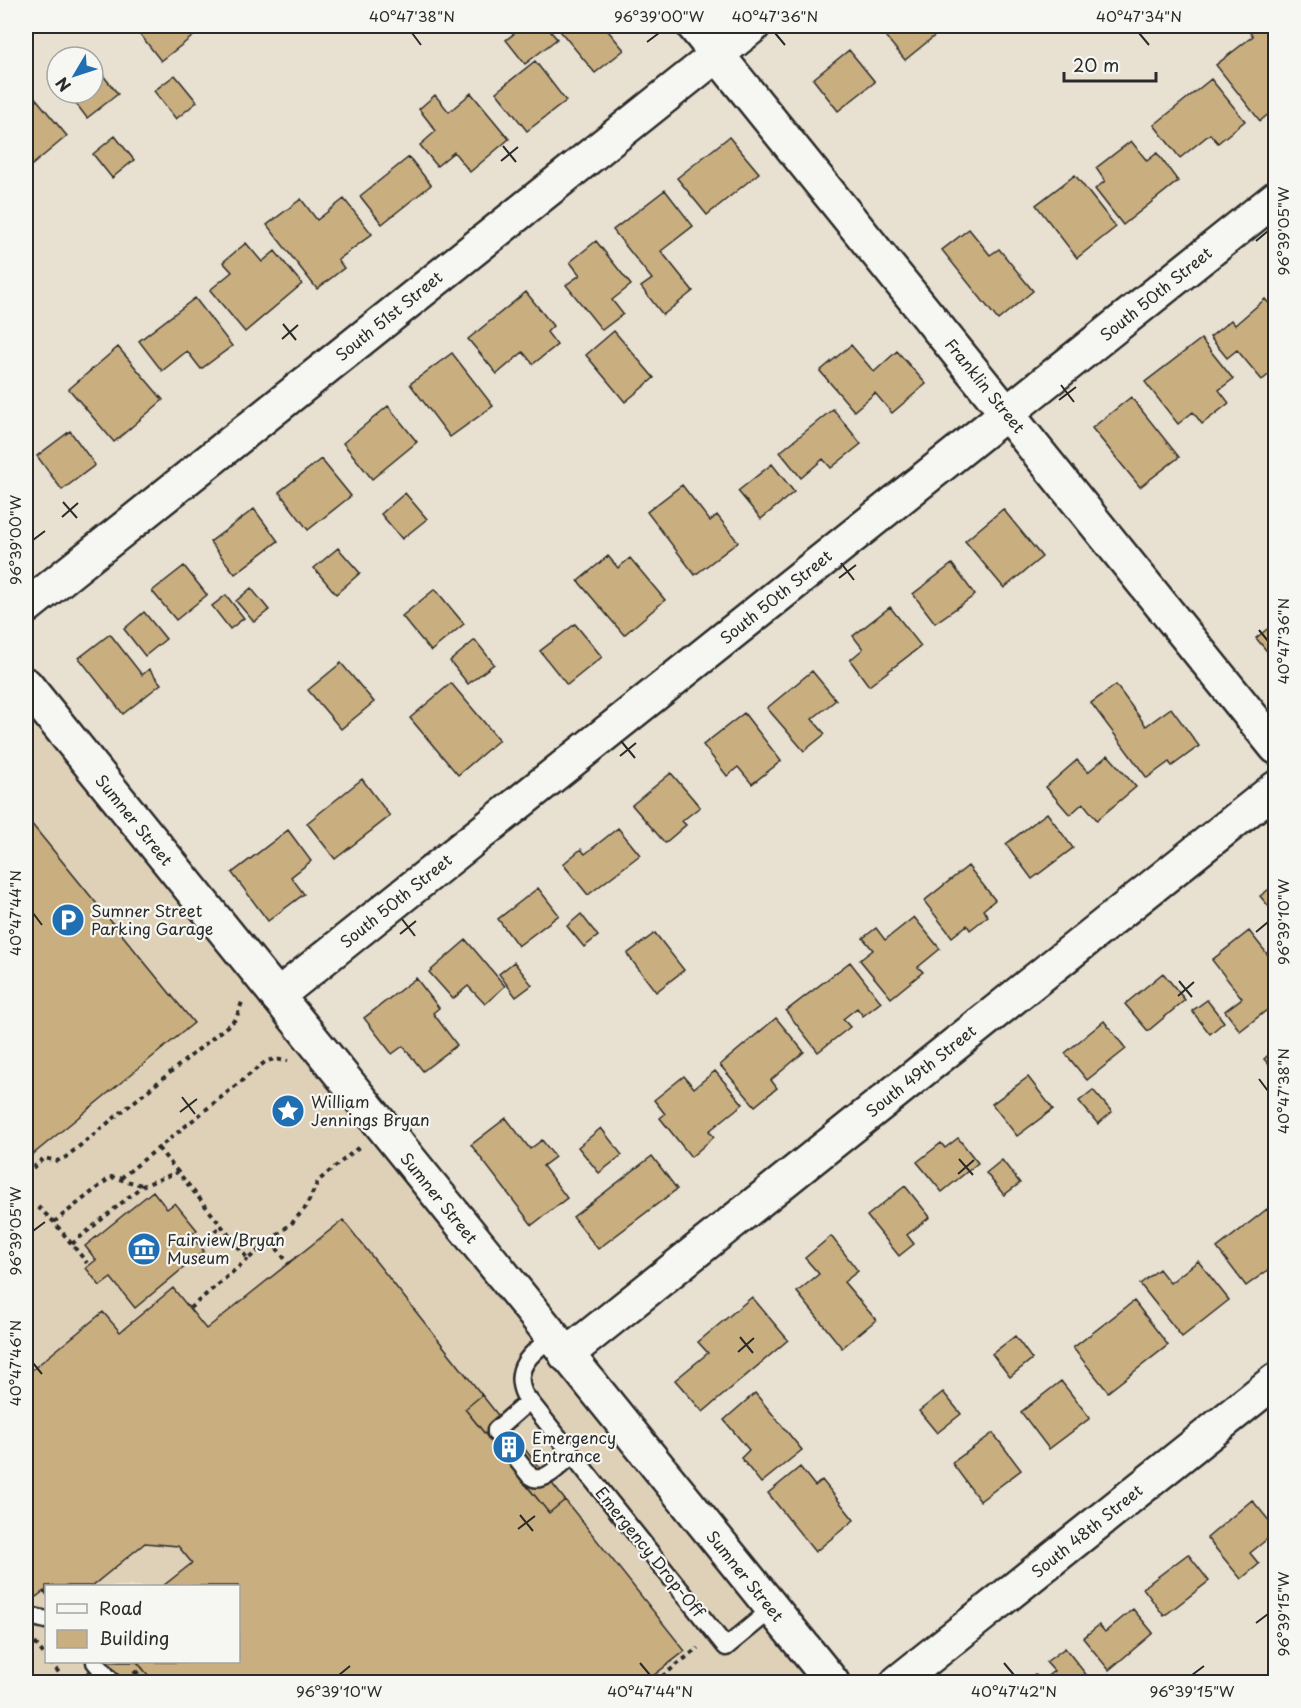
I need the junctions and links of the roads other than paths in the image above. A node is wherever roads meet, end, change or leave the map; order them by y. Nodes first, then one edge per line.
1 (694, 26) edge
2 (753, 26) edge
3 (717, 54) junction
4 (1275, 198) edge
5 (1006, 413) junction
6 (26, 607) edge
7 (26, 685) edge
8 (1275, 747) edge
9 (1275, 788) edge
10 (277, 996) junction
11 (559, 1346) junction
12 (1275, 1380) edge
13 (529, 1401) junction
14 (572, 1455) junction
15 (772, 1609) junction
16 (26, 1616) edge
17 (45, 1620) edge
18 (96, 1663) edge
19 (112, 1683) edge
20 (832, 1683) edge
21 (897, 1683) edge

1 - 3 street, Franklin Street
2 - 3 street, South 51st Street
3 - 5 street, Franklin Street
3 - 6 street, South 51st Street
4 - 5 street, South 50th Street
5 - 8 street, Franklin Street
5 - 10 street, South 50th Street
7 - 10 street, Sumner Street
9 - 11 street, South 49th Street
10 - 11 street, Sumner Street
11 - 13 lane
11 - 15 street, Sumner Street
12 - 21 street, South 48th Street
13 - 14 lane, Emergency Drop-Off
13 - 14 lane
14 - 15 lane, Emergency Drop-Off
15 - 20 street, Sumner Street
16 - 17 lane
18 - 19 lane

